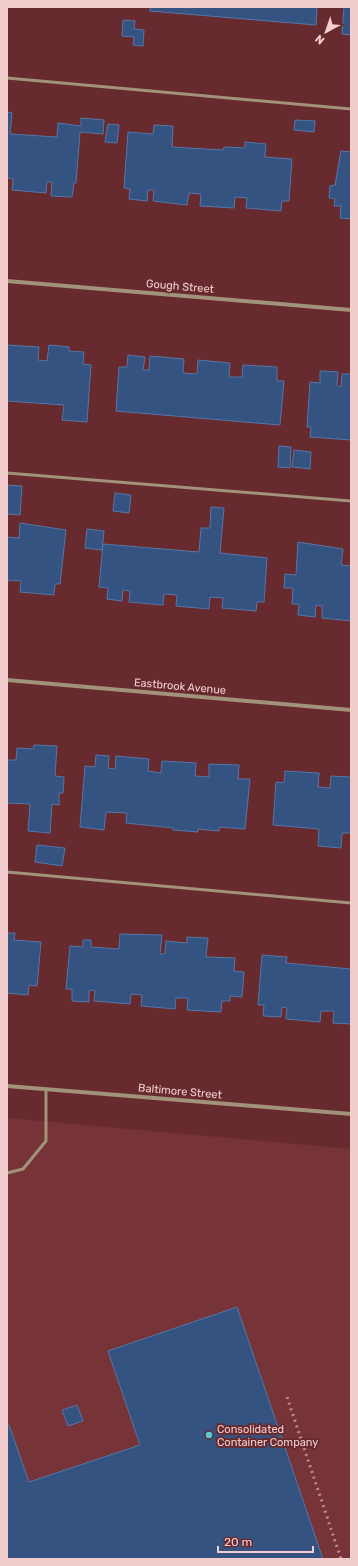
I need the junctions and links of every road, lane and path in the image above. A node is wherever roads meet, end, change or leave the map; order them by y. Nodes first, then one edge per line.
1 (7, 78) edge
2 (351, 109) edge
3 (7, 280) edge
4 (351, 310) edge
5 (7, 473) edge
6 (351, 501) edge
7 (7, 680) edge
8 (351, 710) edge
9 (7, 872) edge
10 (351, 903) edge
11 (7, 1086) edge
12 (46, 1089) junction
13 (351, 1114) edge
14 (7, 1173) edge

1 - 2 lane
3 - 4 street, Gough Street
5 - 6 lane
7 - 8 street, Eastbrook Avenue
9 - 10 lane
11 - 12 street, Baltimore Street
12 - 13 street, Baltimore Street
12 - 14 lane

